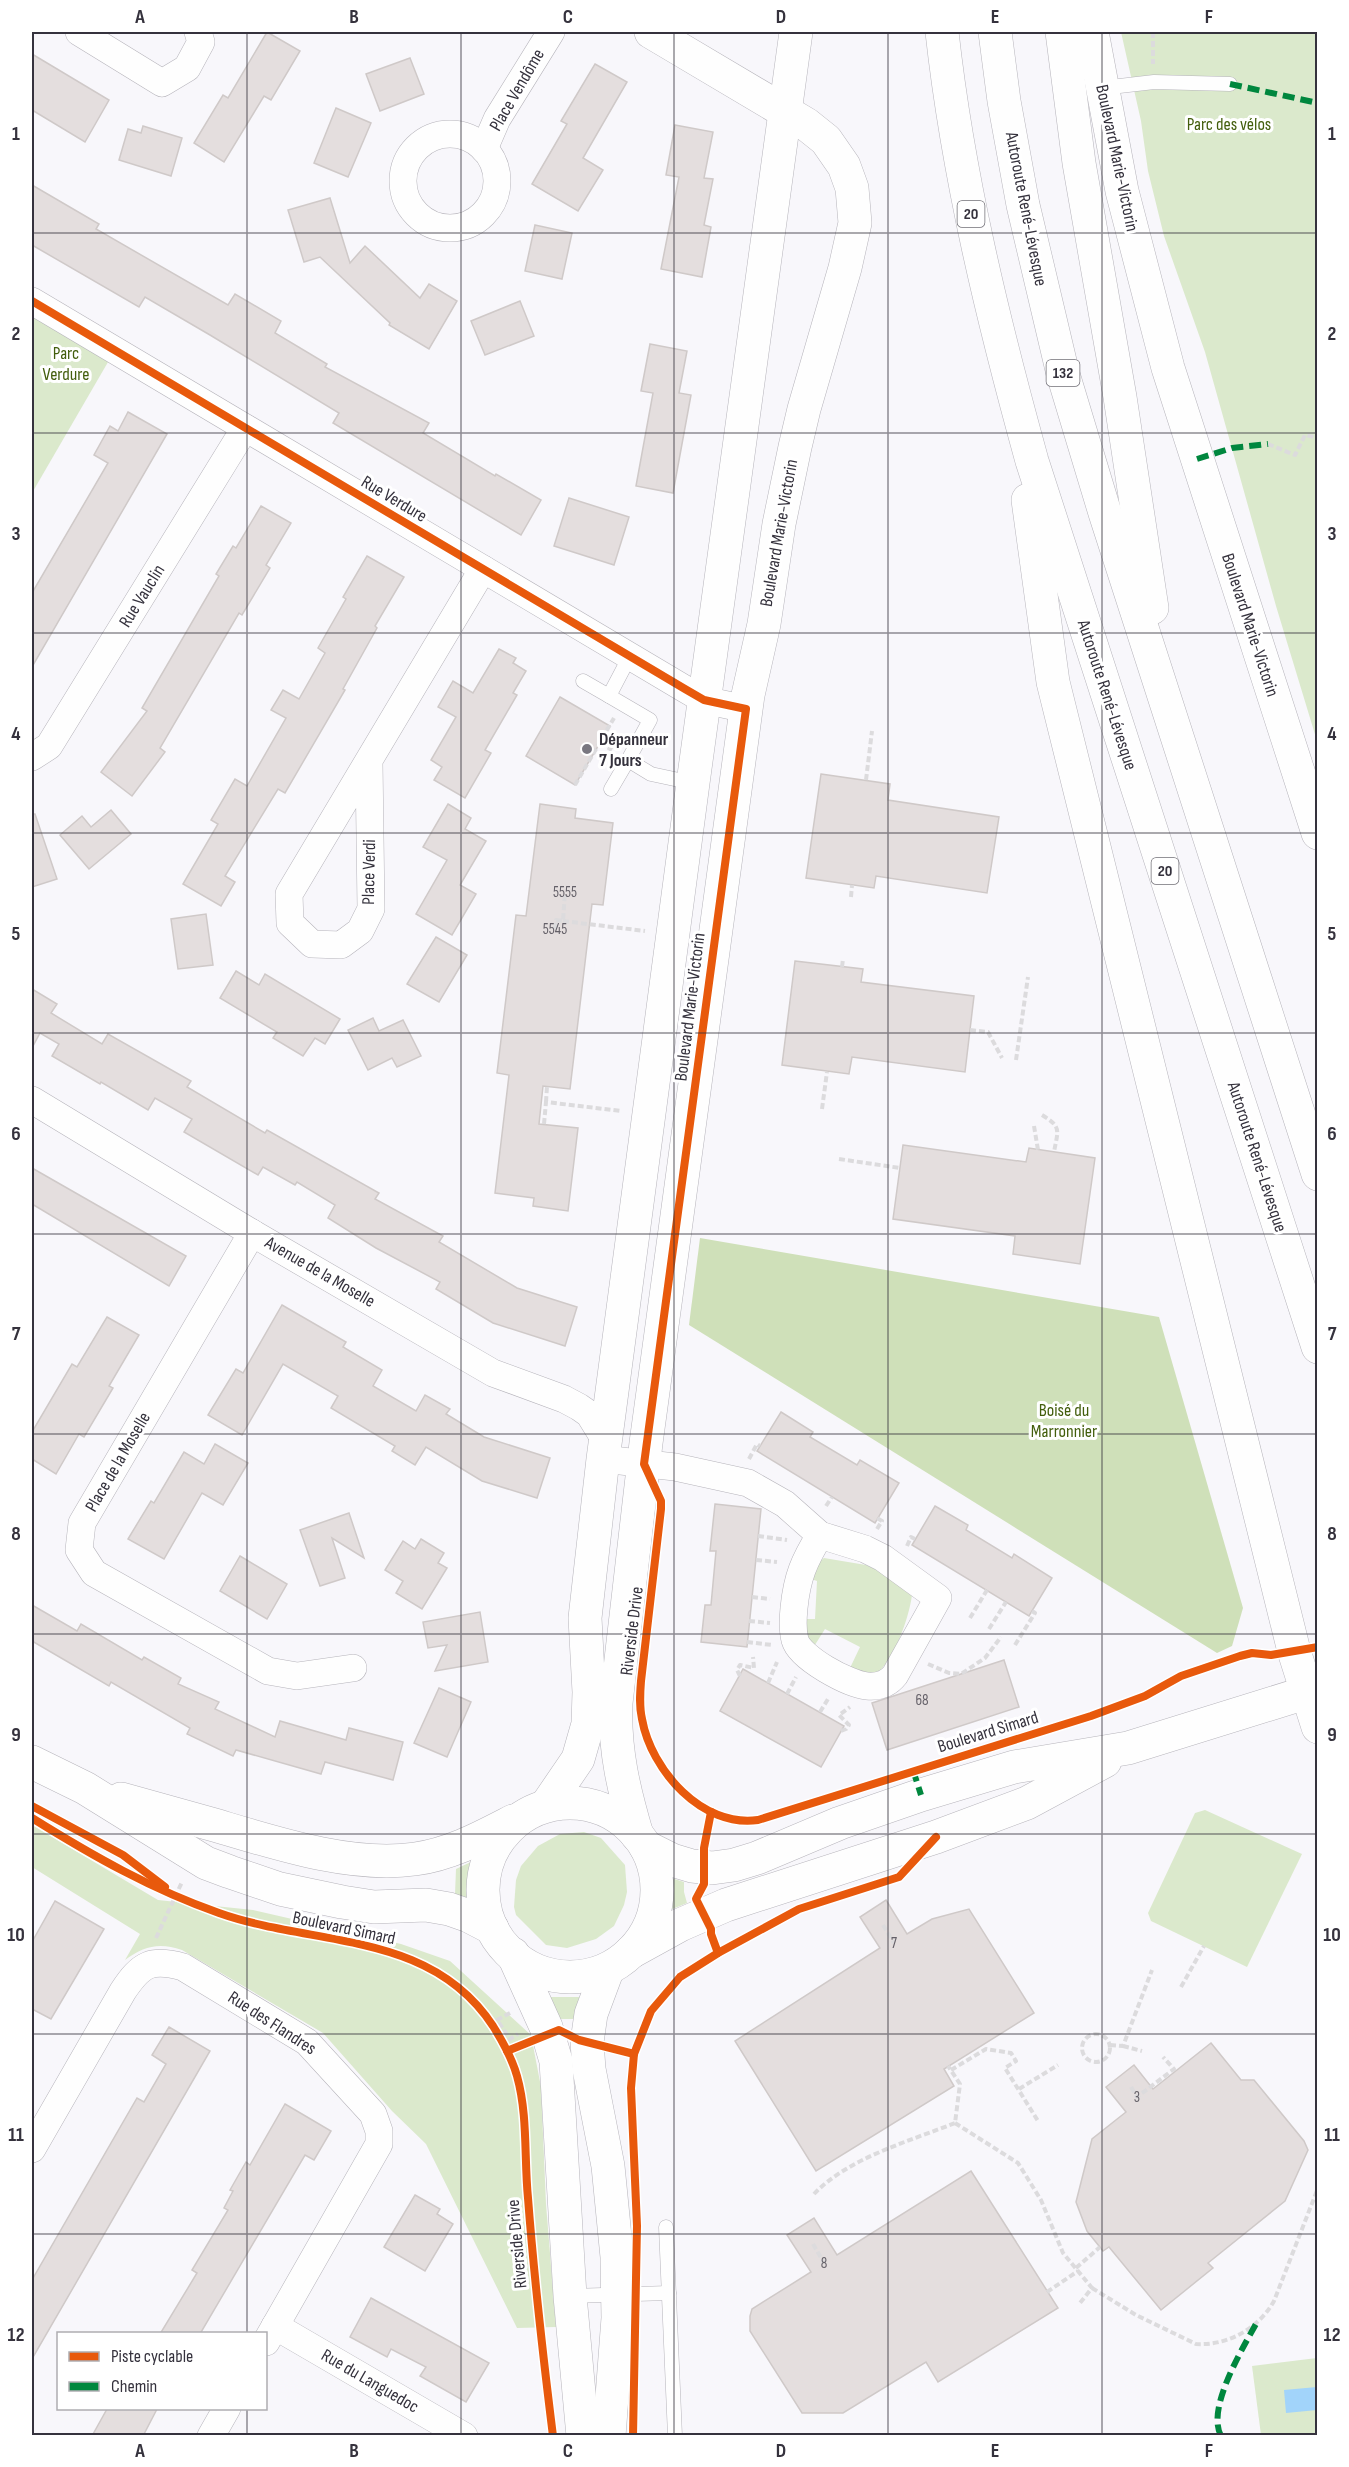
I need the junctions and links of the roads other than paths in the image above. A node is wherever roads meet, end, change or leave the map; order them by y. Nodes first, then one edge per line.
1 (79, 32) edge
2 (198, 32) edge
3 (551, 32) edge
4 (651, 32) edge
5 (796, 32) edge
6 (942, 32) edge
7 (995, 32) edge
8 (1062, 32) edge
9 (1092, 32) edge
10 (1230, 84) dead end
11 (1102, 88) junction
12 (784, 112) junction
13 (484, 149) dead end
14 (32, 301) edge
15 (1013, 394) junction
16 (245, 428) junction
17 (483, 569) junction
18 (630, 656) junction
19 (583, 681) dead end
20 (609, 696) junction
21 (704, 700) junction
22 (1167, 705) junction
23 (746, 709) junction
24 (32, 757) edge
25 (627, 760) junction
26 (369, 762) junction
27 (693, 783) junction
28 (611, 789) dead end
29 (1317, 833) edge
30 (32, 1100) edge
31 (1317, 1174) edge
32 (252, 1233) junction
33 (665, 1309) joint
34 (1317, 1347) edge
35 (604, 1450) junction
36 (644, 1464) junction
37 (820, 1535) junction
38 (353, 1668) dead end
39 (1312, 1691) edge
40 (1317, 1726) edge
41 (1128, 1748) junction
42 (32, 1762) edge
43 (85, 1788) junction
44 (537, 1809) junction
45 (641, 1841) junction
46 (492, 1928) junction
47 (513, 1954) junction
48 (617, 1963) junction
49 (32, 2149) edge
50 (666, 2227) dead end
51 (669, 2293) junction
52 (570, 2296) junction
53 (619, 2296) junction
54 (270, 2334) edge
55 (225, 2410) edge
56 (211, 2436) edge
57 (464, 2436) edge
58 (583, 2436) edge
59 (609, 2436) edge
60 (675, 2436) edge

1 - 2 street
3 - 13 street, Place Vendôme
4 - 12 main road
5 - 12 main road, Boulevard Marie-Victorin
6 - 15 main road, Autoroute René-Lévesque / 20
7 - 22 main road, Autoroute René-Lévesque / 132
8 - 22 main road
9 - 11 main road, Boulevard Marie-Victorin
10 - 11 lane
11 - 29 main road, Boulevard Marie-Victorin
12 - 21 main road, Boulevard Marie-Victorin
12 - 23 main road, Boulevard Marie-Victorin
14 - 16 street, Rue Verdure
15 - 34 main road, Autoroute René-Lévesque / 20
15 - 39 main road
16 - 17 street, Rue Verdure
16 - 24 street, Rue Vauclin
17 - 18 street, Rue Verdure
17 - 26 street, Place Verdi
18 - 20 lane
18 - 21 street, Rue Verdure
19 - 20 lane
20 - 25 lane
21 - 23 street, Rue Verdure
21 - 27 main road, Boulevard Marie-Victorin
22 - 31 main road, Autoroute René-Lévesque
23 - 33 main road, Boulevard Marie-Victorin
25 - 27 lane
25 - 28 lane
26 - 26 street, Place Verdi
27 - 35 main road, Boulevard Marie-Victorin
30 - 32 street, Avenue de la Moselle
32 - 35 street, Avenue de la Moselle
32 - 38 street, Place de la Moselle
33 - 36 main road, Riverside Drive
35 - 36 street
35 - 44 main road
36 - 37 street
36 - 45 main road, Riverside Drive
37 - 37 street
39 - 40 main road
39 - 41 main road
41 - 45 main road
41 - 48 main road
42 - 43 main road, Boulevard Simard
43 - 44 main road, Boulevard Simard
43 - 46 main road, Boulevard Simard
44 - 45 main road
44 - 46 main road
45 - 48 main road
46 - 47 main road
47 - 48 main road
47 - 52 main road
48 - 53 main road
49 - 54 street, Rue des Flandres
50 - 51 lane
51 - 53 lane
51 - 60 lane
52 - 53 lane
52 - 58 main road
53 - 59 main road
54 - 57 street, Rue du Languedoc
55 - 56 street

